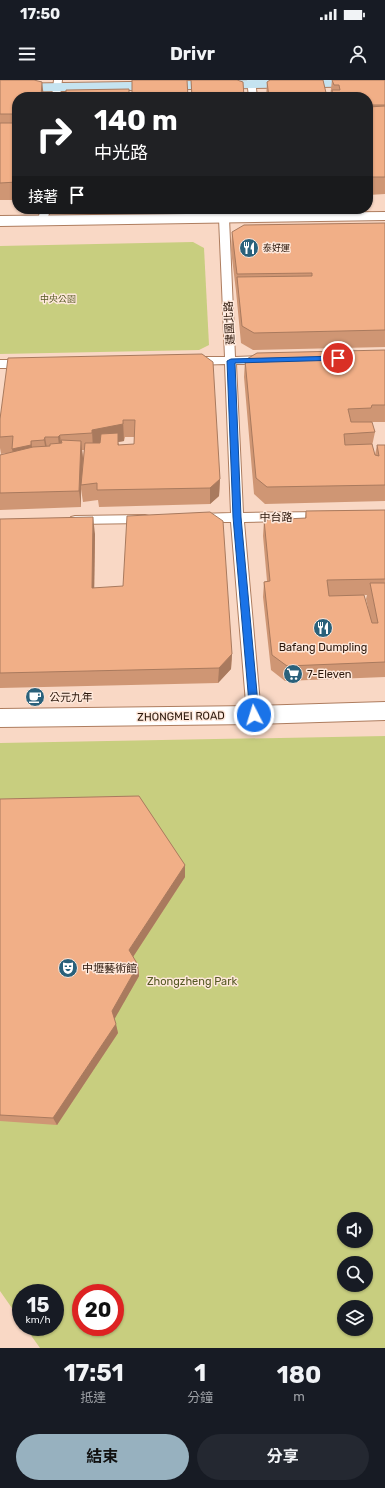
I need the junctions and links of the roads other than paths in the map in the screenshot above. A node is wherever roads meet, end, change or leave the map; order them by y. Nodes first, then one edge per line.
1 (385, 82) edge
2 (252, 87) edge
3 (0, 88) edge
4 (57, 88) edge
5 (44, 214) edge
6 (194, 214) edge
7 (265, 214) edge
8 (312, 214) edge
9 (385, 216) edge
10 (224, 218) junction
11 (0, 221) edge
12 (276, 360) edge
13 (231, 361) junction
14 (184, 362) edge
15 (0, 364) edge
16 (40, 364) edge
17 (340, 516) edge
18 (237, 517) junction
19 (188, 518) edge
20 (157, 519) edge
21 (63, 520) edge
22 (385, 711) edge
23 (254, 715) junction
24 (0, 718) edge

1 - 2 main road
2 - 4 main road
3 - 4 main road
5 - 6 street
5 - 11 street
6 - 10 street
7 - 10 street
8 - 9 street
10 - 13 lane, 建國北路
12 - 13 lane
13 - 14 lane
13 - 18 lane, 建國北路
15 - 16 lane
17 - 18 lane, 中台路
18 - 19 lane, 中台路
18 - 23 lane, 建國北路
20 - 21 lane
22 - 23 street, ZHONGMEI ROAD
23 - 24 street, ZHONGMEI ROAD

